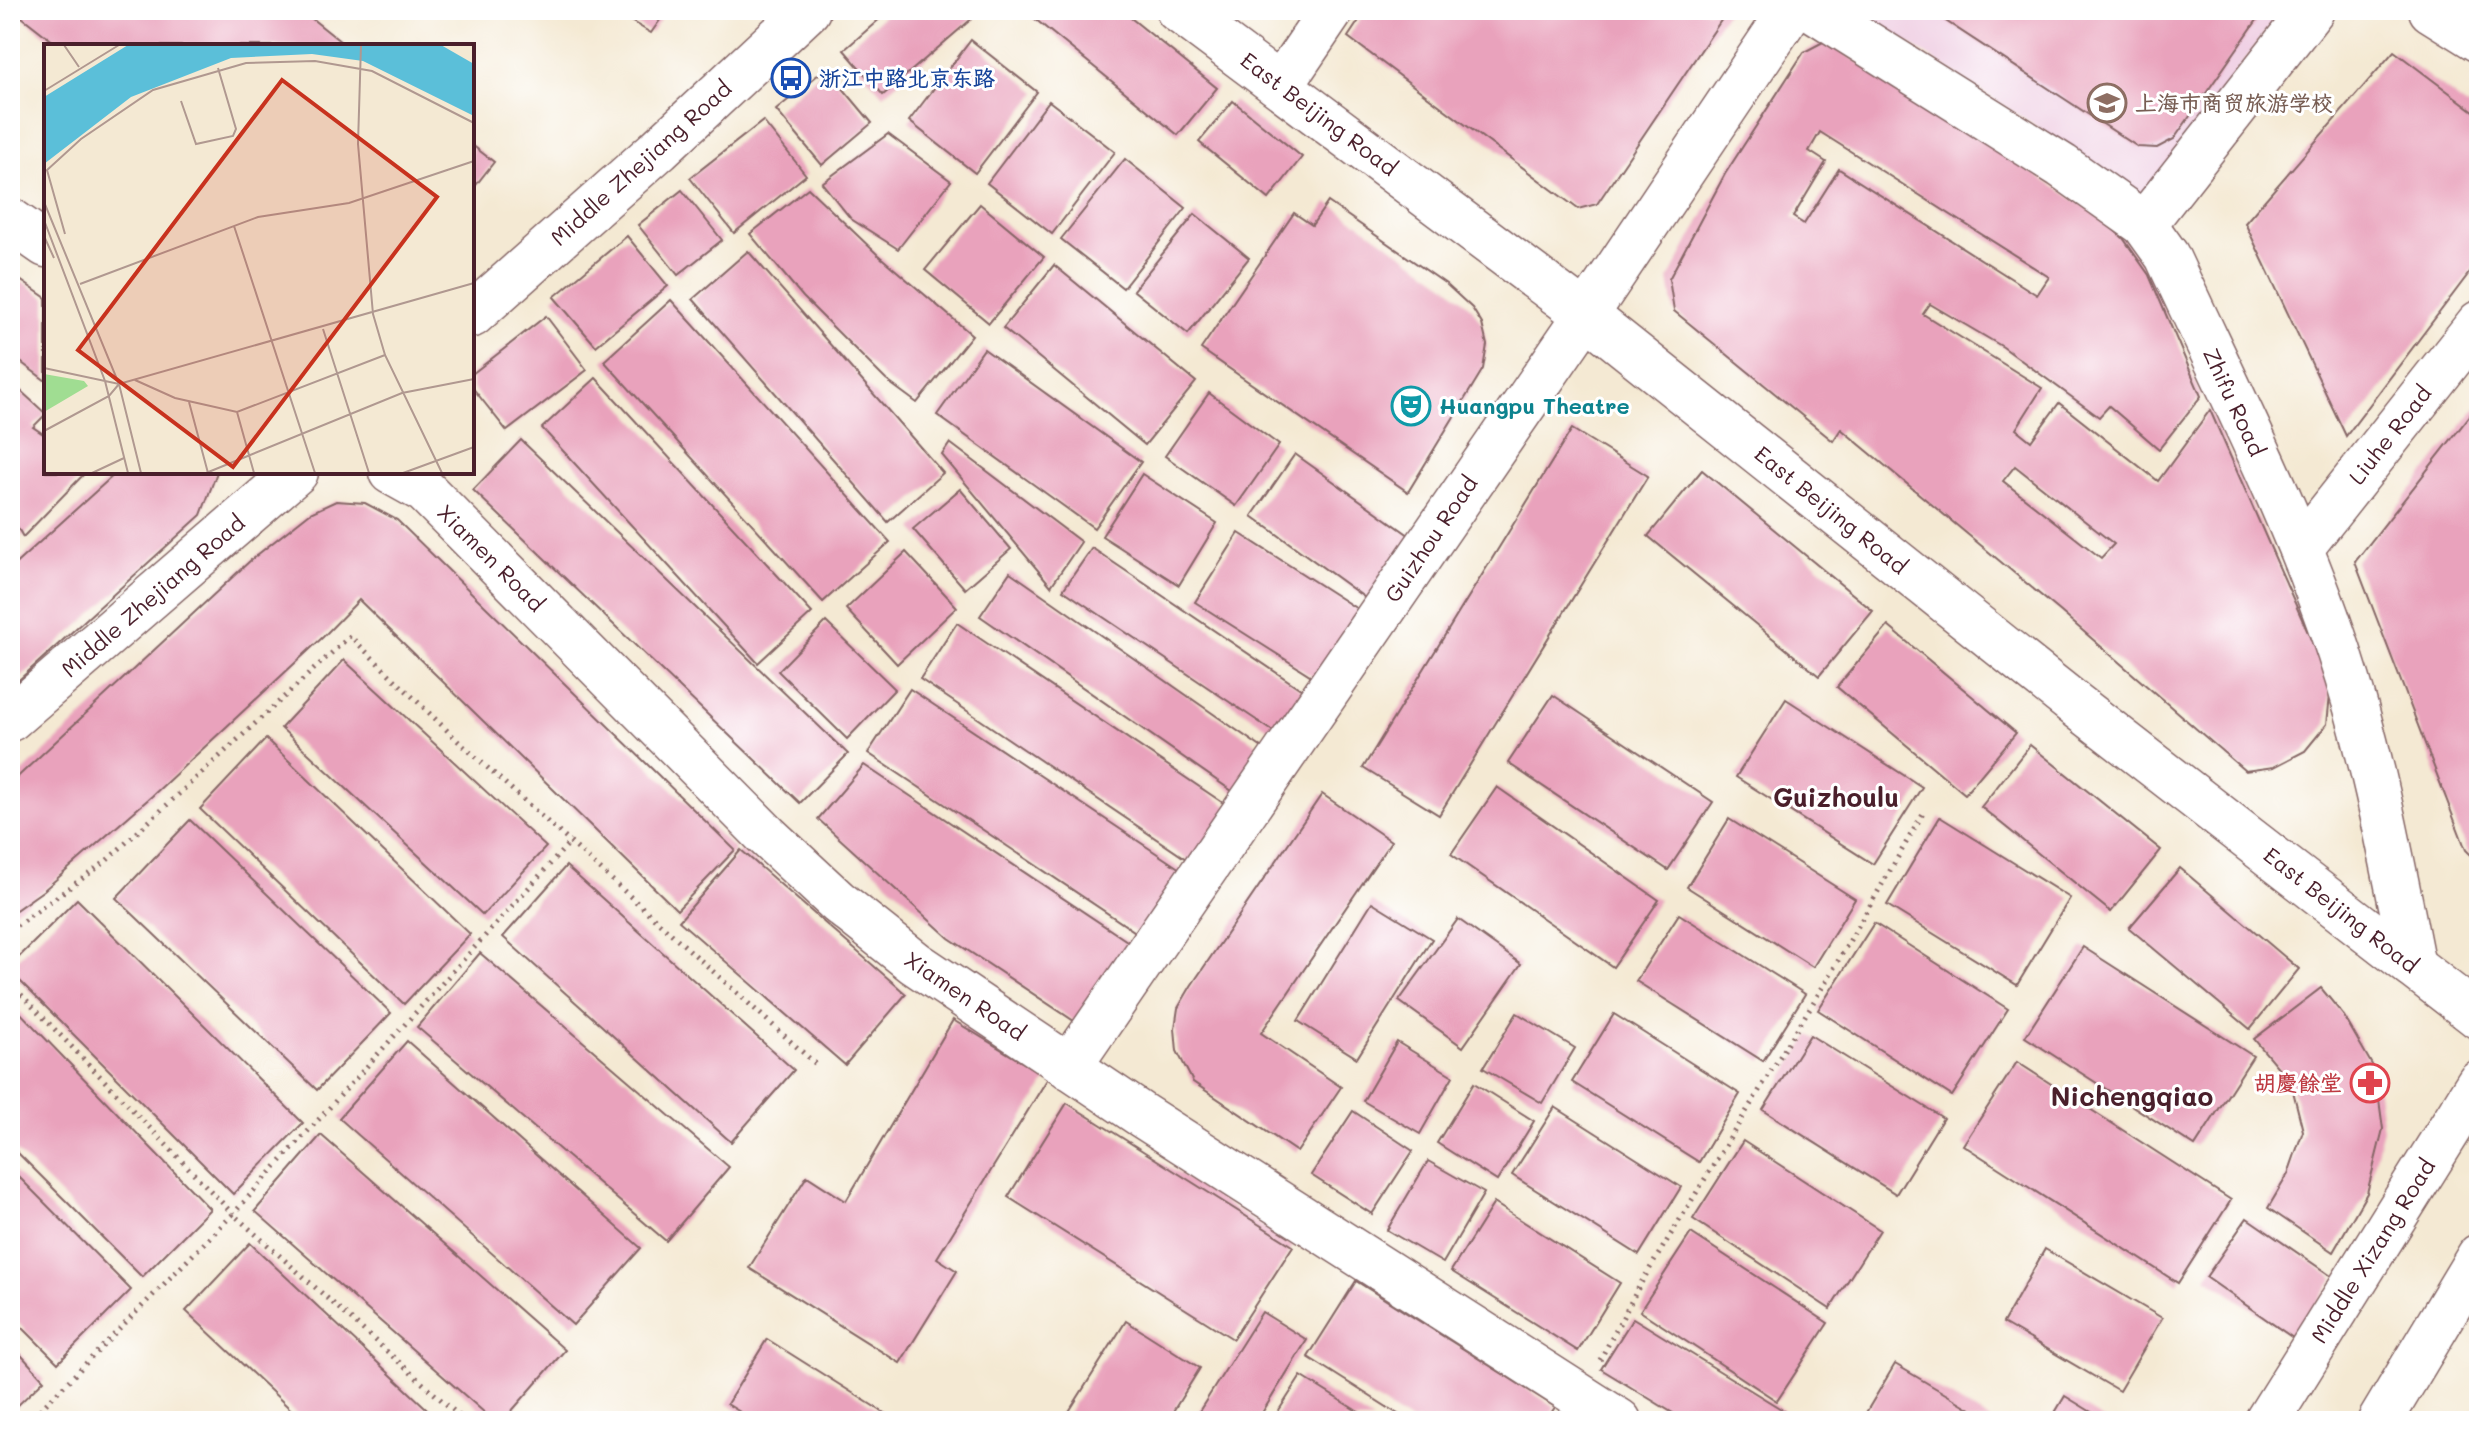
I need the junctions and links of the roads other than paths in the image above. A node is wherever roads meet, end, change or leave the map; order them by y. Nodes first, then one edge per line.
1 (808, 10) edge
2 (1178, 10) edge
3 (1332, 10) edge
4 (1791, 10) edge
5 (1814, 10) edge
6 (2312, 10) edge
7 (2431, 10) edge
8 (2479, 40) edge
9 (1281, 85) junction
10 (10, 220) edge
11 (2144, 224) junction
12 (44, 244) edge
13 (474, 313) edge
14 (1586, 315) junction
15 (2479, 323) edge
16 (294, 474) edge
17 (395, 474) edge
18 (2301, 548) junction
19 (10, 719) edge
20 (2413, 966) junction
21 (2479, 1017) edge
22 (1069, 1067) junction
23 (2479, 1082) edge
24 (2479, 1256) edge
25 (1619, 1421) edge
26 (2267, 1421) edge
27 (2380, 1421) edge

1 - 13 street, Middle Zhejiang Road
2 - 9 street, East Beijing Road
3 - 9 street
4 - 14 street, Guizhou Road
5 - 11 street, Zhifu Road
6 - 11 street
7 - 8 street
9 - 14 street, East Beijing Road
10 - 12 street
11 - 18 street, Zhifu Road
14 - 20 street, East Beijing Road
14 - 22 street, Guizhou Road
15 - 18 street, Liuhe Road
16 - 19 street, Middle Zhejiang Road
17 - 22 street, Xiamen Road
18 - 20 street, Zhifu Road
20 - 21 street, East Beijing Road
22 - 25 street, Xiamen Road
23 - 26 street, Middle Xizang Road
24 - 27 street

